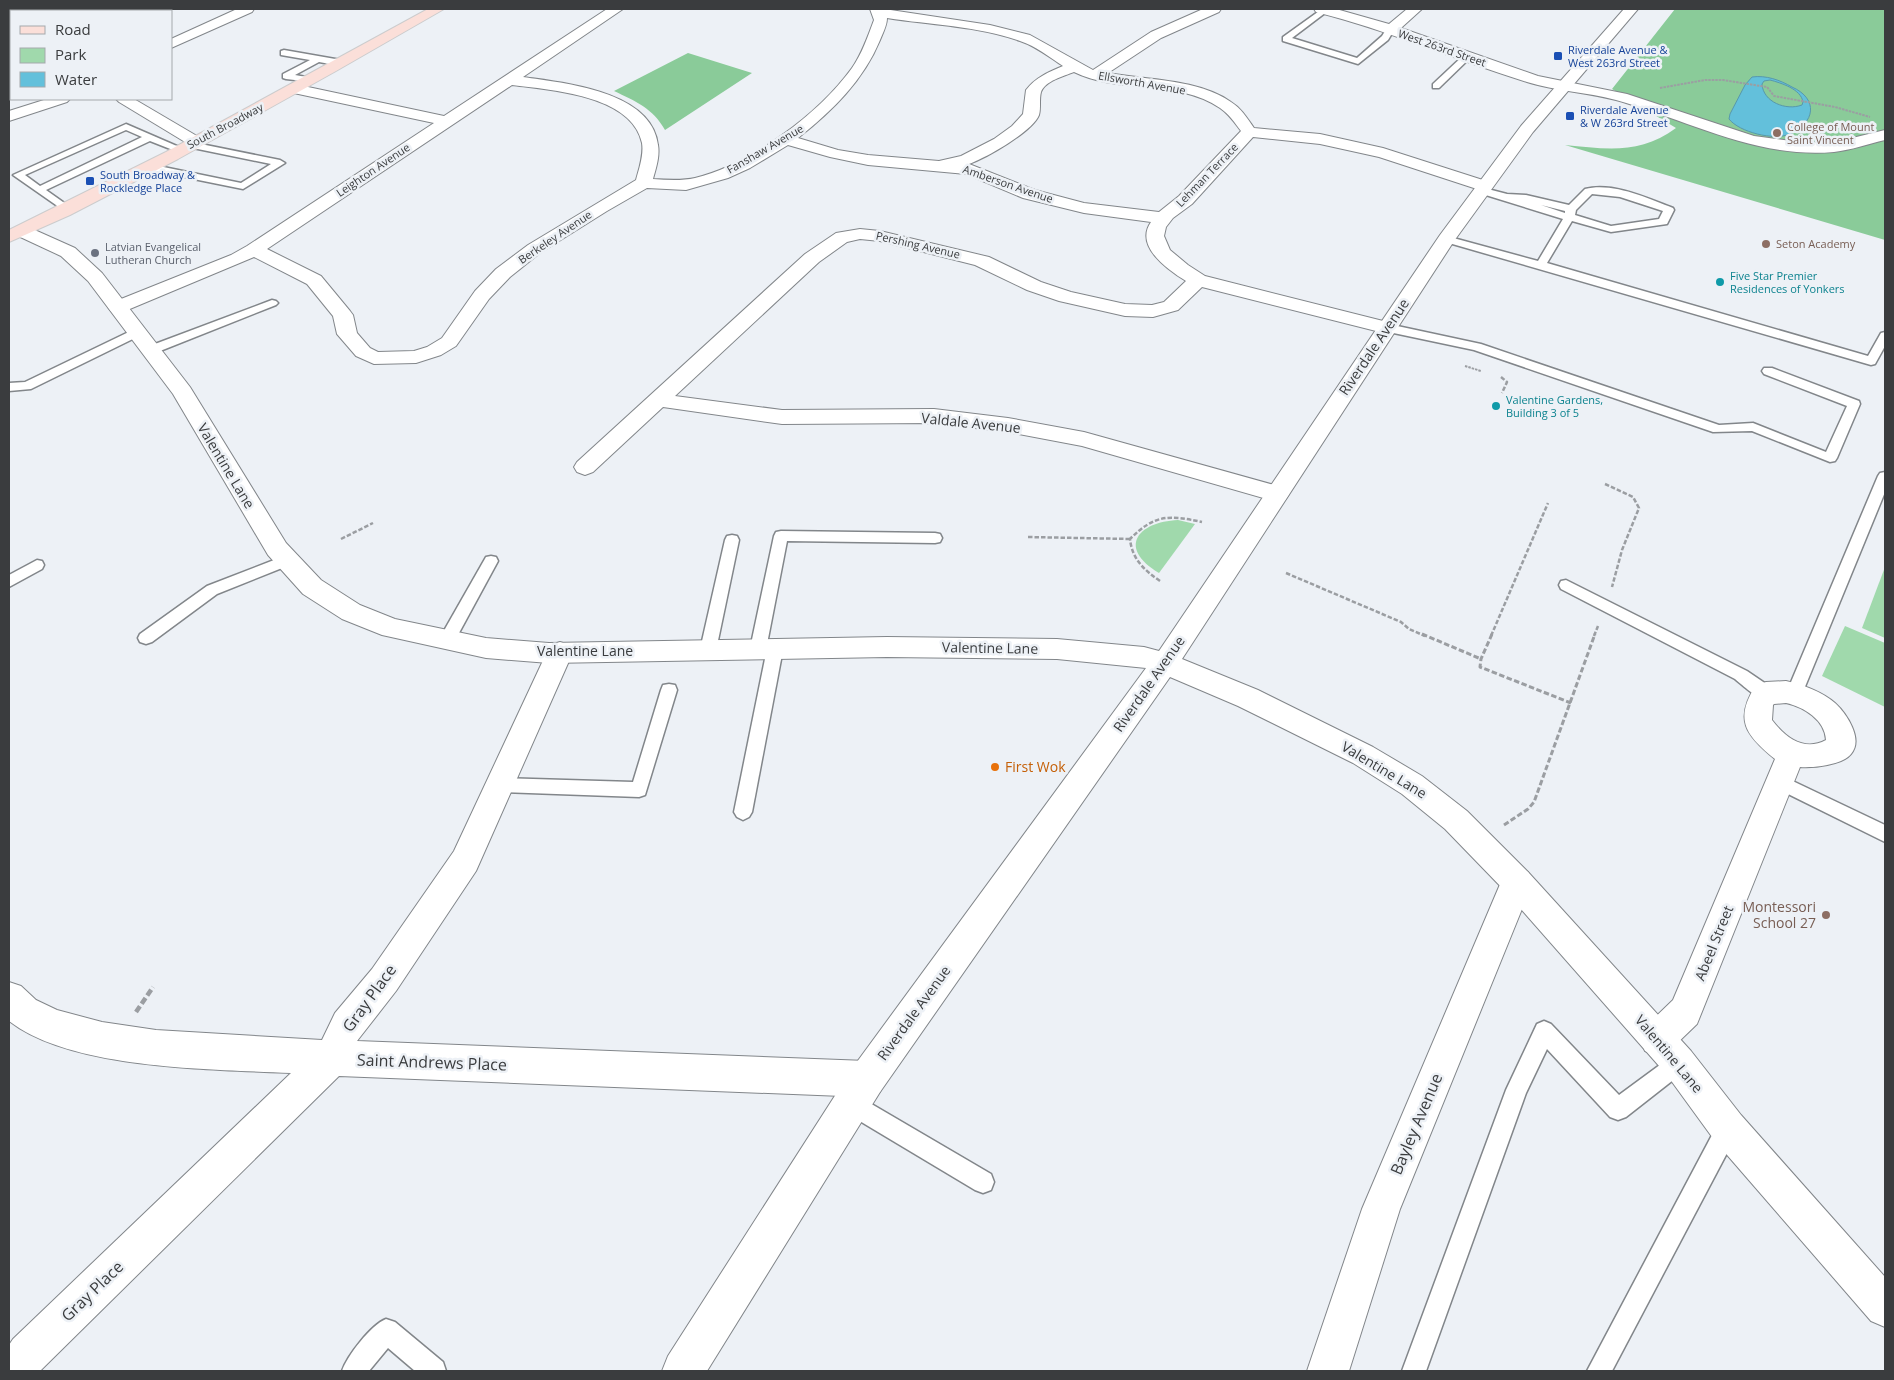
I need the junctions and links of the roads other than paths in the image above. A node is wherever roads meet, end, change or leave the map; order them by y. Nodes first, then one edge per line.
1 (247, 9) edge
2 (437, 9) edge
3 (616, 9) edge
4 (1214, 9) edge
5 (1323, 9) edge
6 (1415, 9) edge
7 (1631, 9) edge
8 (878, 11) edge
9 (1390, 30) junction
10 (172, 44) edge
11 (284, 53) dead end
12 (1468, 56) junction
13 (1072, 67) junction
14 (312, 70) junction
15 (1095, 74) junction
16 (511, 80) junction
17 (1564, 85) junction
18 (1436, 86) dead end
19 (294, 89) junction
20 (59, 100) edge
21 (125, 100) edge
22 (9, 116) edge
23 (445, 121) junction
24 (1249, 132) junction
25 (1885, 135) edge
26 (150, 137) junction
27 (786, 139) junction
28 (190, 145) junction
29 (939, 166) junction
30 (149, 167) junction
31 (644, 183) junction
32 (1482, 188) junction
33 (39, 190) junction
34 (66, 209) junction
35 (1570, 213) junction
36 (1163, 218) junction
37 (16, 234) edge
38 (1446, 239) junction
39 (254, 250) junction
40 (1541, 264) junction
41 (1198, 280) junction
42 (272, 303) dead end
43 (118, 307) junction
44 (1388, 328) junction
45 (1885, 336) edge
46 (144, 342) junction
47 (1768, 371) dead end
48 (9, 387) edge
49 (657, 400) junction
50 (584, 467) dead end
51 (1885, 476) edge
52 (1276, 494) junction
53 (935, 538) dead end
54 (732, 540) dead end
55 (287, 560) junction
56 (491, 561) dead end
57 (36, 565) dead end
58 (9, 582) edge
59 (1566, 585) dead end
60 (146, 638) dead end
61 (447, 640) junction
62 (767, 649) junction
63 (708, 650) junction
64 (560, 652) junction
65 (1165, 663) junction
66 (669, 690) dead end
67 (1780, 694) junction
68 (1785, 768) junction
69 (499, 785) junction
70 (743, 812) dead end
71 (1885, 834) edge
72 (1517, 882) junction
73 (9, 998) edge
74 (1657, 1039) junction
75 (330, 1059) junction
76 (1679, 1063) junction
77 (859, 1091) junction
78 (1728, 1128) junction
79 (983, 1182) dead end
80 (1885, 1307) edge
81 (1337, 1367) edge
82 (14, 1371) edge
83 (354, 1371) edge
84 (434, 1371) edge
85 (683, 1371) edge
86 (1414, 1371) edge
87 (1599, 1371) edge

1 - 10 street
2 - 14 main road, South Broadway
3 - 16 street, Leighton Avenue
4 - 15 street
5 - 9 street, West 263rd Street
5 - 9 lane
6 - 9 street
7 - 17 street, Riverdale Avenue
8 - 13 street, Ellsworth Avenue
8 - 27 street, Fanshaw Avenue
9 - 12 street, West 263rd Street
11 - 14 lane
12 - 17 street, West 263rd Street
12 - 18 lane
13 - 15 street, Ellsworth Avenue
13 - 29 street
14 - 19 main road, South Broadway
15 - 24 street, Ellsworth Avenue
16 - 23 street, Leighton Avenue
16 - 31 street
17 - 25 street, West 263rd Street
17 - 32 street, Riverdale Avenue
19 - 23 street
19 - 28 main road, South Broadway
20 - 22 street
21 - 28 street
23 - 39 street, Leighton Avenue
24 - 32 street
24 - 36 street, Lehman Terrace
26 - 28 lane
26 - 33 lane
26 - 33 lane
27 - 29 street, Amberson Avenue
27 - 31 street, Fanshaw Avenue
28 - 30 main road, South Broadway
28 - 30 lane
29 - 36 street, Amberson Avenue
30 - 34 main road, South Broadway
31 - 39 street, Berkeley Avenue
32 - 35 lane
32 - 38 street, Riverdale Avenue
33 - 34 lane
34 - 37 main road, South Broadway
35 - 35 lane
35 - 40 lane
36 - 41 street
37 - 43 street, Valentine Lane
38 - 40 lane
38 - 44 street, Riverdale Avenue
39 - 43 street, Leighton Avenue
40 - 45 lane
41 - 44 street
41 - 49 street, Pershing Avenue
42 - 46 lane
43 - 46 street, Valentine Lane
44 - 47 lane
44 - 52 street, Riverdale Avenue
46 - 48 lane
46 - 55 street, Valentine Lane
49 - 50 street, Pershing Avenue
49 - 52 street, Valdale Avenue
51 - 67 lane
52 - 65 street, Riverdale Avenue
53 - 62 lane
54 - 63 lane
55 - 60 lane
55 - 61 street, Valentine Lane
56 - 61 lane
57 - 58 lane
59 - 67 lane
61 - 64 street, Valentine Lane
62 - 63 street, Valentine Lane
62 - 65 street, Valentine Lane
62 - 70 lane
63 - 64 street, Valentine Lane
64 - 69 street, Gray Place
65 - 72 street, Valentine Lane
65 - 77 street, Riverdale Avenue
66 - 69 lane
67 - 68 street
67 - 68 street
68 - 71 lane
68 - 74 street, Abeel Street
69 - 75 street, Gray Place
72 - 74 street, Valentine Lane
72 - 81 street, Bayley Avenue
73 - 75 street, Saint Andrews Place
74 - 76 street, Valentine Lane
75 - 77 street, Saint Andrews Place
75 - 82 street, Gray Place
76 - 78 street, Valentine Lane
76 - 86 lane
77 - 79 lane
77 - 85 street, Riverdale Avenue
78 - 80 street, Valentine Lane
78 - 87 lane
83 - 84 lane

